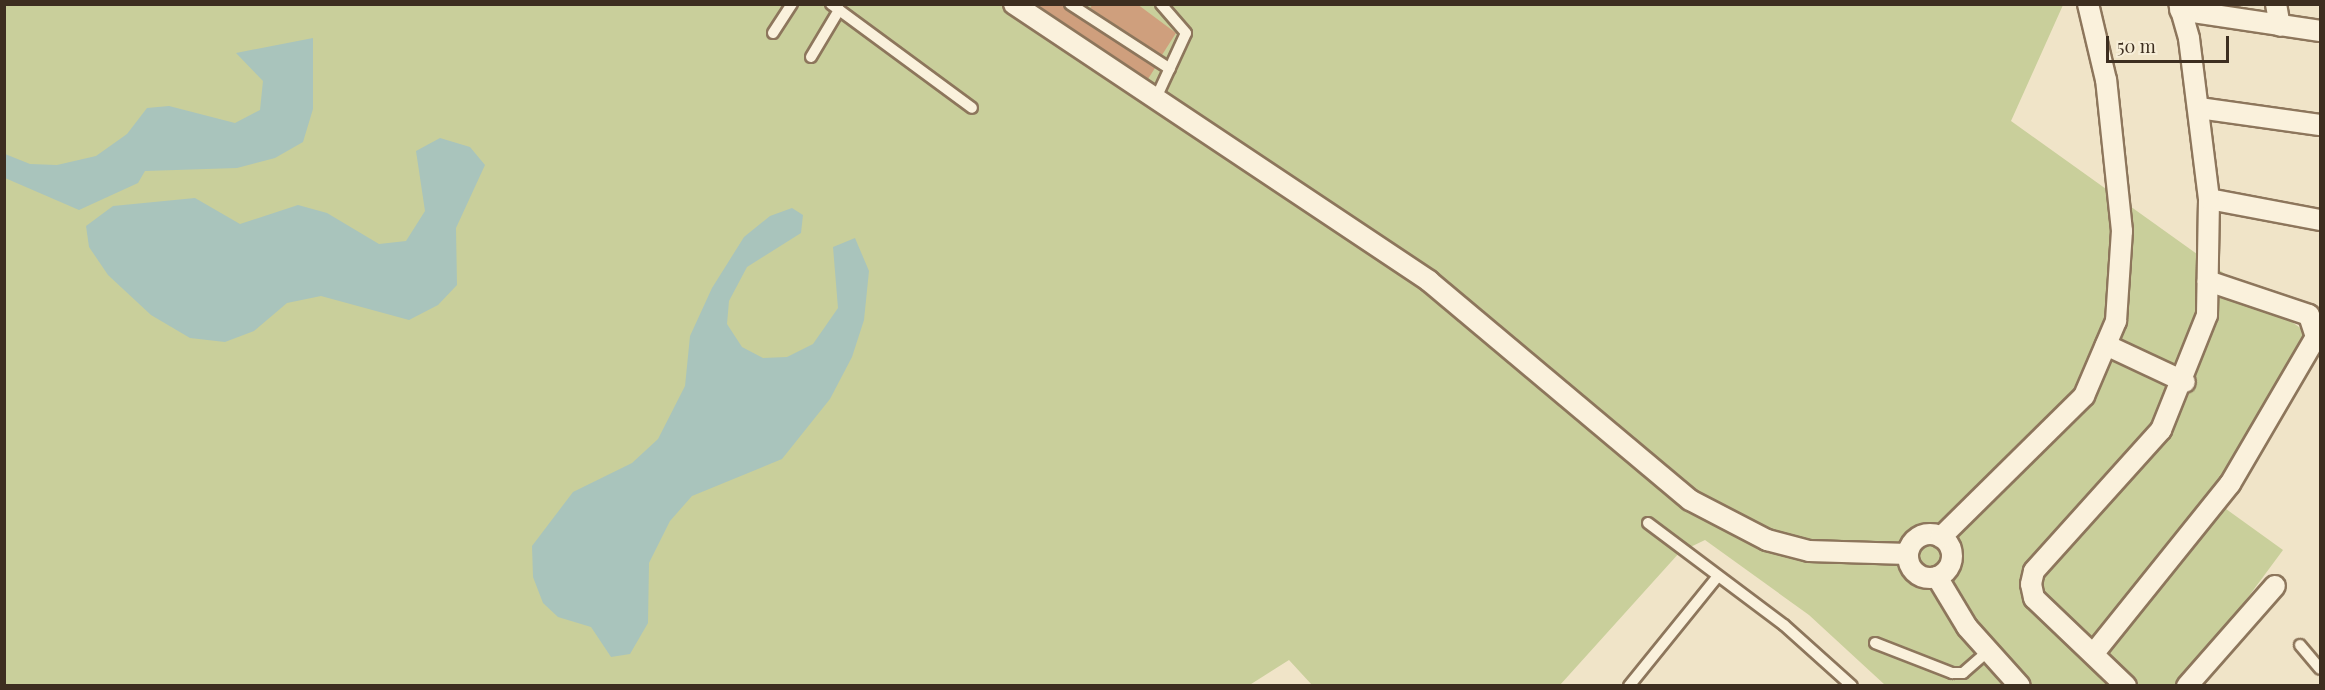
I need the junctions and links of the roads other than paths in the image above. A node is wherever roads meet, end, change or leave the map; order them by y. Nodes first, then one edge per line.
1 (792, 4) edge
2 (1014, 4) edge
3 (1161, 4) edge
4 (2088, 4) edge
5 (2276, 4) edge
6 (1072, 5) edge
7 (835, 7) edge
8 (2180, 7) edge
9 (2280, 26) junction
10 (2320, 31) edge
11 (773, 33) dead end
12 (810, 57) dead end
13 (1170, 69) junction
14 (1157, 96) junction
15 (972, 108) dead end
16 (2199, 108) junction
17 (2320, 125) edge
18 (2209, 199) junction
19 (2320, 220) edge
20 (2208, 281) junction
21 (2106, 345) junction
22 (2185, 382) junction
23 (1648, 523) dead end
24 (1941, 537) junction
25 (1908, 554) junction
26 (1718, 576) junction
27 (1937, 577) junction
28 (2275, 586) dead end
29 (1875, 643) dead end
30 (2300, 645) dead end
31 (1988, 651) junction
32 (2094, 653) junction
33 (2320, 669) edge
34 (1629, 686) edge
35 (1852, 686) edge
36 (2020, 686) edge
37 (2126, 686) edge
38 (2187, 686) edge

1 - 11 lane
2 - 14 street
3 - 13 lane
4 - 21 street
5 - 9 street
6 - 13 lane
7 - 12 lane
7 - 15 lane
8 - 9 street
8 - 16 street
9 - 10 street
13 - 14 lane
14 - 25 street
16 - 17 street
16 - 18 street
18 - 19 street
18 - 20 street
20 - 22 street
20 - 32 street
21 - 22 street
21 - 24 street
22 - 32 street
23 - 26 lane
24 - 25 street
24 - 27 street
25 - 27 street
26 - 34 lane
26 - 35 lane
27 - 31 street
28 - 38 street
29 - 31 lane
30 - 33 lane
31 - 36 street
32 - 37 street

